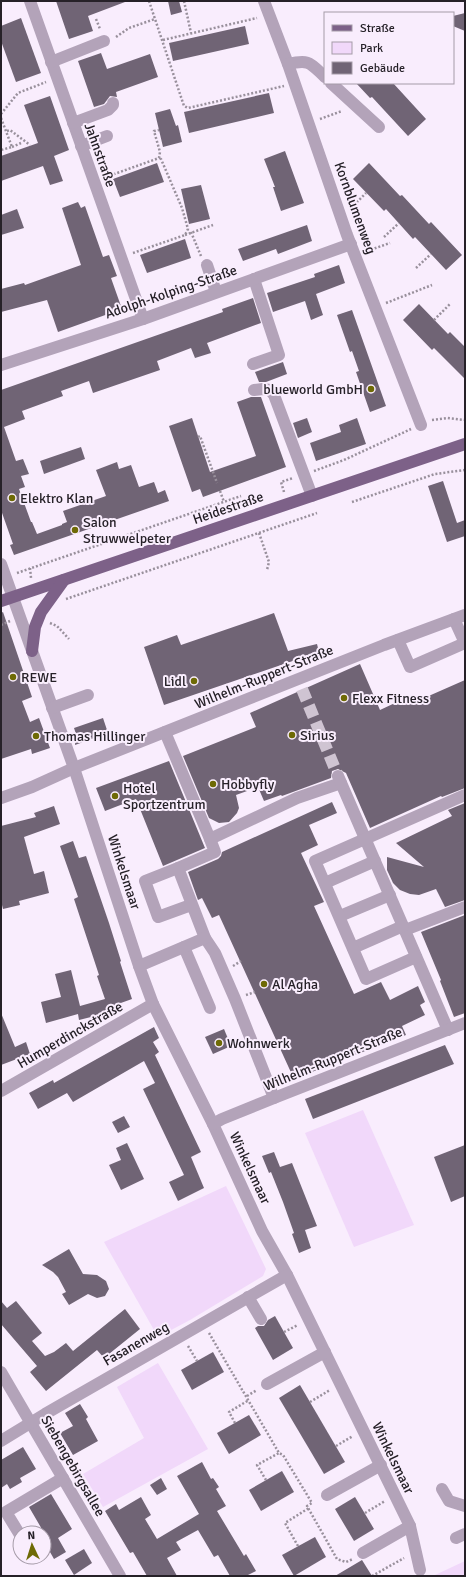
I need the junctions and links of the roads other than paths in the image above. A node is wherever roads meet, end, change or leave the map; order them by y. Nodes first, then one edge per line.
1 (30, 1) edge
2 (264, 1) edge
3 (104, 41) road end
4 (51, 62) junction
5 (288, 64) junction
6 (324, 76) edge
7 (332, 84) edge
8 (113, 103) dead end
9 (73, 123) junction
10 (379, 127) dead end
11 (107, 136) dead end
12 (81, 146) junction
13 (353, 250) junction
14 (206, 266) road end
15 (254, 279) junction
16 (216, 292) junction
17 (143, 319) junction
18 (253, 364) dead end
19 (1, 365) edge
20 (254, 390) dead end
21 (421, 425) road end
22 (465, 444) edge
23 (312, 496) junction
24 (1, 564) edge
25 (64, 580) junction
26 (13, 597) junction
27 (1, 601) edge
28 (460, 617) edge
29 (398, 640) junction
30 (465, 643) edge
31 (32, 651) junction
32 (88, 695) dead end
33 (52, 708) junction
34 (166, 732) junction
35 (74, 768) junction
36 (465, 795) edge
37 (1, 798) edge
38 (365, 839) junction
39 (210, 840) junction
40 (375, 861) junction
41 (178, 868) junction
42 (325, 883) junction
43 (390, 895) junction
44 (191, 905) junction
45 (465, 907) edge
46 (340, 916) junction
47 (404, 928) junction
48 (204, 938) junction
49 (184, 947) junction
50 (353, 948) junction
51 (416, 957) junction
52 (139, 966) junction
53 (153, 1004) junction
54 (210, 1008) dead end
55 (465, 1023) edge
56 (448, 1030) junction
57 (1, 1091) edge
58 (274, 1098) junction
59 (213, 1124) junction
60 (287, 1275) junction
61 (248, 1297) junction
62 (261, 1319) dead end
63 (325, 1352) junction
64 (1, 1372) edge
65 (267, 1384) dead end
66 (31, 1423) junction
67 (1, 1441) edge
68 (381, 1465) junction
69 (63, 1478) junction
70 (442, 1489) dead end
71 (327, 1495) dead end
72 (465, 1506) edge
73 (14, 1525) edge
74 (410, 1526) junction
75 (363, 1553) road end
76 (420, 1570) dead end
77 (120, 1576) edge

1 - 4 street, Jahnstraße
2 - 5 street, Kornblumenweg
3 - 4 street
4 - 9 street, Jahnstraße
5 - 6 street
5 - 13 street, Kornblumenweg
7 - 10 street
8 - 9 street
9 - 12 street, Jahnstraße
11 - 12 street
12 - 17 street, Jahnstraße
13 - 15 street, Adolph-Kolping-Straße
13 - 21 street, Kornblumenweg
14 - 16 street
15 - 16 street, Adolph-Kolping-Straße
15 - 18 street
16 - 17 street, Adolph-Kolping-Straße
17 - 19 street, Adolph-Kolping-Straße
20 - 23 street
22 - 23 main road, Heidestraße
23 - 25 main road, Heidestraße
24 - 26 street
25 - 26 main road, Heidestraße
25 - 31 main road
26 - 27 main road, Heidestraße
26 - 31 street
28 - 29 street, Wilhelm-Ruppert-Straße
28 - 30 street
29 - 30 street
29 - 34 street, Wilhelm-Ruppert-Straße
31 - 33 street
32 - 33 street
33 - 35 street
34 - 35 street, Wilhelm-Ruppert-Straße
34 - 39 street
35 - 37 street, Wilhelm-Ruppert-Straße
35 - 52 street, Winkelsmaar
36 - 38 street
38 - 39 street
38 - 40 street
38 - 42 street
39 - 41 street
40 - 42 street
40 - 43 street
41 - 44 street
41 - 44 street
42 - 46 street
43 - 46 street
43 - 47 street
44 - 48 street
45 - 47 street
46 - 50 street
47 - 50 street
47 - 51 street
48 - 49 street
48 - 58 street
49 - 52 street
49 - 54 street
50 - 51 street
51 - 56 street
52 - 53 street, Winkelsmaar
53 - 57 street, Humperdinckstraße
53 - 59 street, Winkelsmaar
55 - 56 street, Wilhelm-Ruppert-Straße
56 - 58 street, Wilhelm-Ruppert-Straße
58 - 59 street, Wilhelm-Ruppert-Straße
59 - 60 street, Winkelsmaar
60 - 61 street, Fasanenweg
60 - 63 street, Winkelsmaar
61 - 62 street
61 - 66 street, Fasanenweg
63 - 65 street
63 - 68 street, Winkelsmaar
64 - 66 street, Siebengebirgsallee
66 - 67 street, Fasanenweg
66 - 69 street, Siebengebirgsallee
68 - 71 street
68 - 74 street, Winkelsmaar
69 - 73 street
69 - 77 street, Siebengebirgsallee
70 - 72 street
74 - 75 street
74 - 76 street, Winkelsmaar

